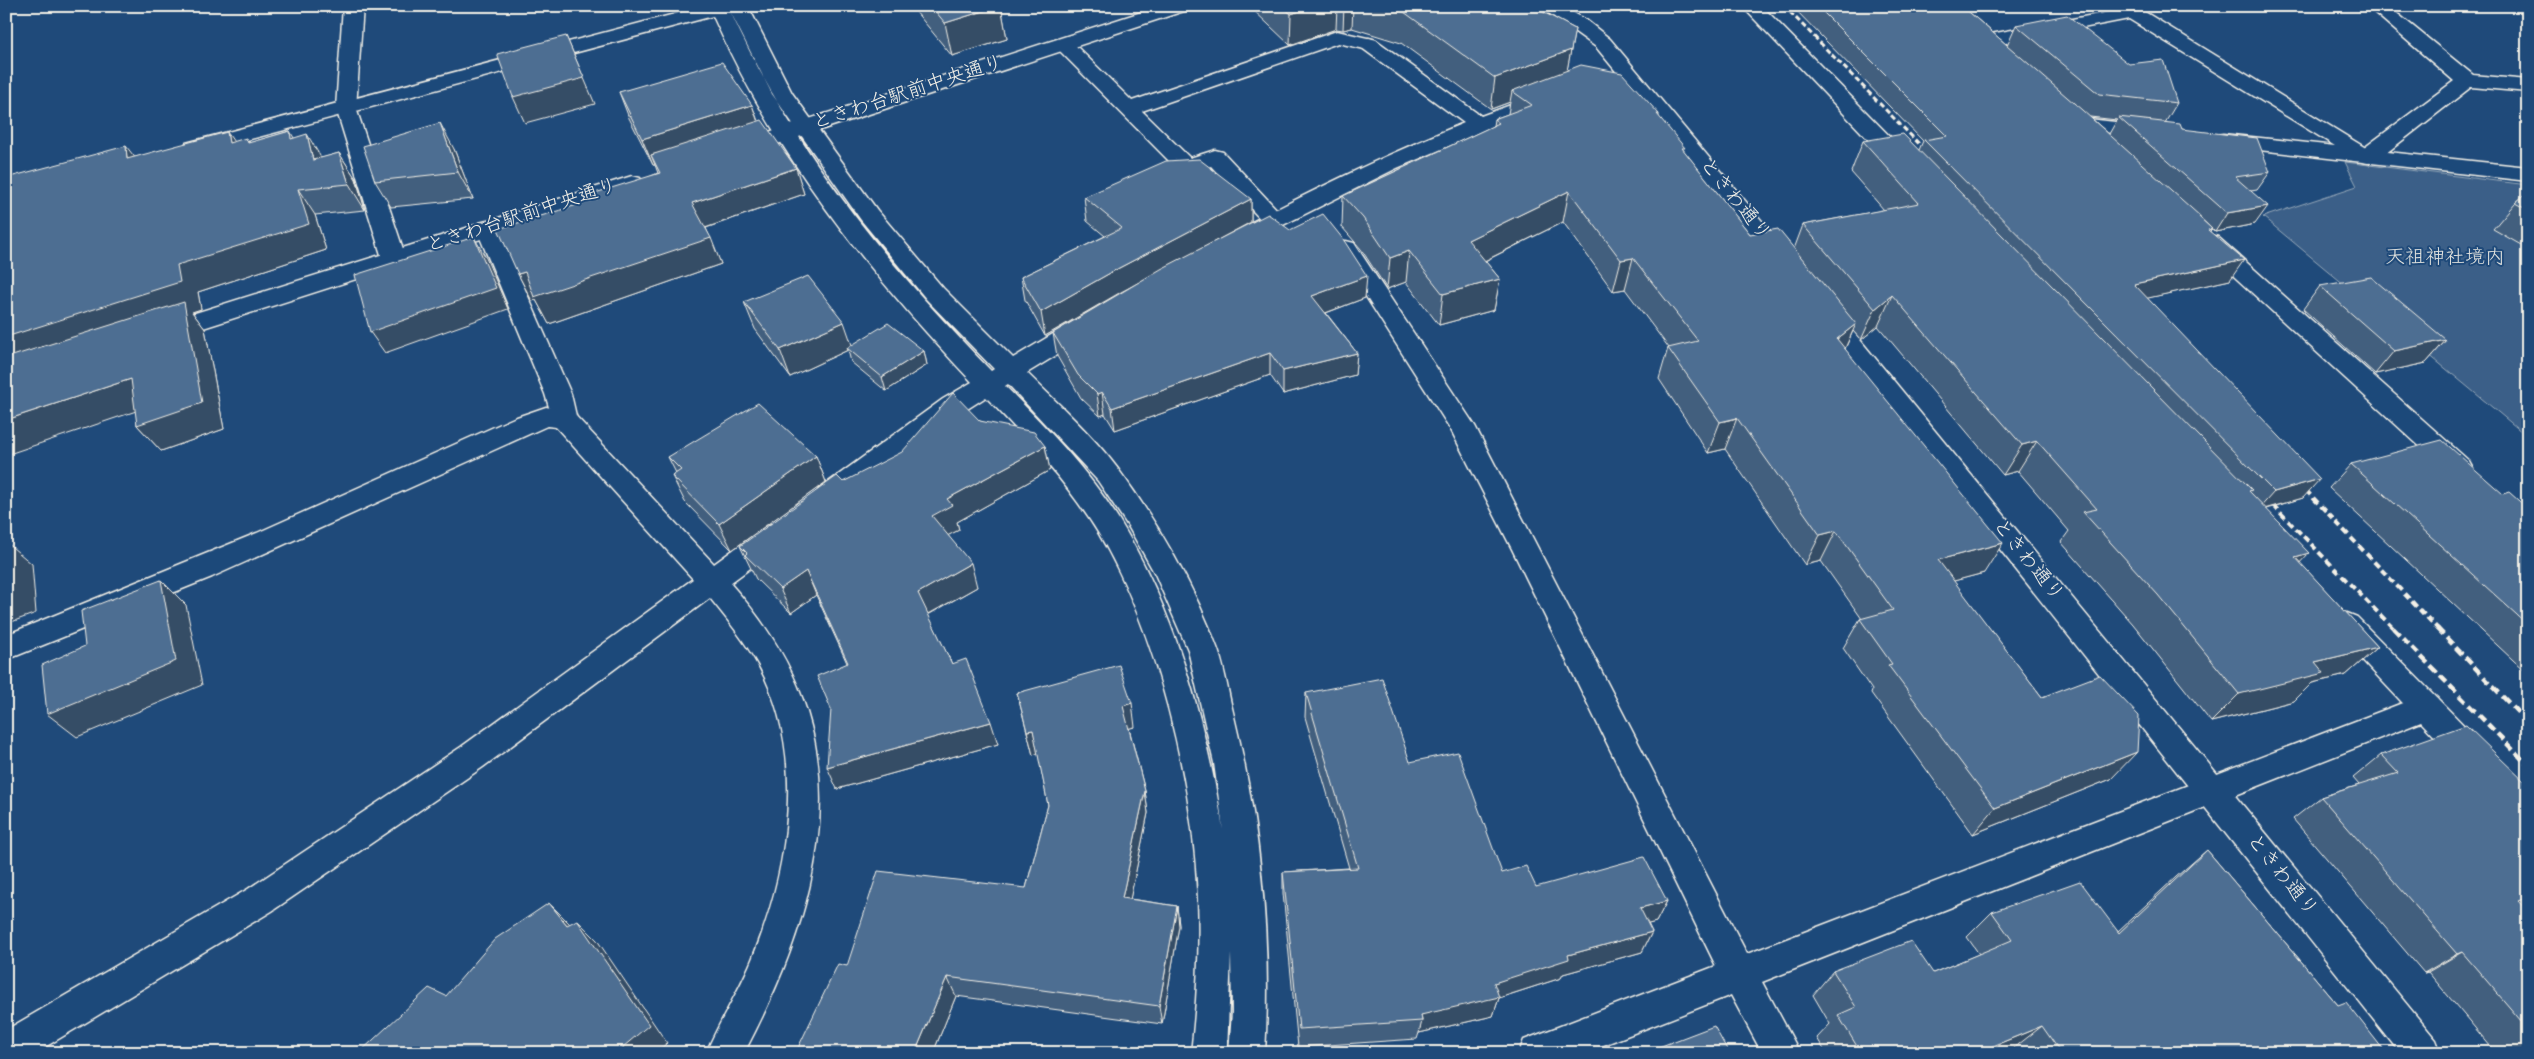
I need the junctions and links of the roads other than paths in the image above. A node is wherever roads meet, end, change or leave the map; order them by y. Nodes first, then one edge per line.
1 (353, 6) edge
2 (1180, 6) edge
3 (1548, 6) edge
4 (1751, 6) edge
5 (2376, 6) edge
6 (726, 7) edge
7 (2127, 10) edge
8 (1985, 41) edge
9 (1063, 44) junction
10 (1628, 72) junction
11 (1597, 78) edge
12 (2467, 81) junction
13 (2528, 86) edge
14 (1570, 89) edge
15 (346, 108) junction
16 (1128, 109) junction
17 (1479, 124) junction
18 (796, 130) junction
19 (2169, 134) edge
20 (2199, 137) edge
21 (2111, 152) edge
22 (176, 153) edge
23 (721, 154) edge
24 (2368, 156) junction
25 (2528, 174) edge
26 (655, 175) edge
27 (1922, 184) edge
28 (1305, 204) junction
29 (1274, 220) junction
30 (2191, 225) edge
31 (487, 228) junction
32 (1222, 248) edge
33 (394, 258) junction
34 (1111, 310) edge
35 (139, 340) edge
36 (998, 378) junction
37 (564, 420) junction
38 (2477, 483) edge
39 (712, 581) junction
40 (2329, 606) edge
41 (6, 648) edge
42 (2426, 706) junction
43 (2212, 789) junction
44 (2528, 813) edge
45 (1738, 973) junction
46 (6, 1050) edge
47 (724, 1053) edge
48 (1209, 1053) edge
49 (1248, 1053) edge
50 (1537, 1053) edge
51 (1782, 1053) edge
52 (2423, 1053) edge

1 - 15 street
2 - 9 street, ときわ台駅前中央通り
3 - 10 street, ときわ通り
4 - 27 street
5 - 12 street
6 - 15 street
6 - 18 street
7 - 8 street
7 - 24 street
9 - 16 street
9 - 18 street, ときわ台駅前中央通り
10 - 11 street
10 - 43 street, ときわ通り
12 - 13 street
12 - 24 street
14 - 17 street
15 - 22 street
15 - 33 street
16 - 17 street
16 - 29 street
17 - 28 street
18 - 23 street, ときわ台駅前中央通り
18 - 36 street
19 - 21 street
20 - 24 street
24 - 25 street
26 - 31 street, ときわ台駅前中央通り
28 - 29 street
28 - 45 street
29 - 32 street
30 - 38 street
31 - 33 street, ときわ台駅前中央通り
31 - 37 street
33 - 35 street, ときわ台駅前中央通り
34 - 36 street
36 - 39 street
36 - 48 street
36 - 49 street
37 - 39 street
37 - 41 street
39 - 46 street
39 - 47 street
40 - 42 street
42 - 43 street
42 - 44 street
43 - 45 street
43 - 52 street, ときわ通り
45 - 50 street
45 - 51 street

